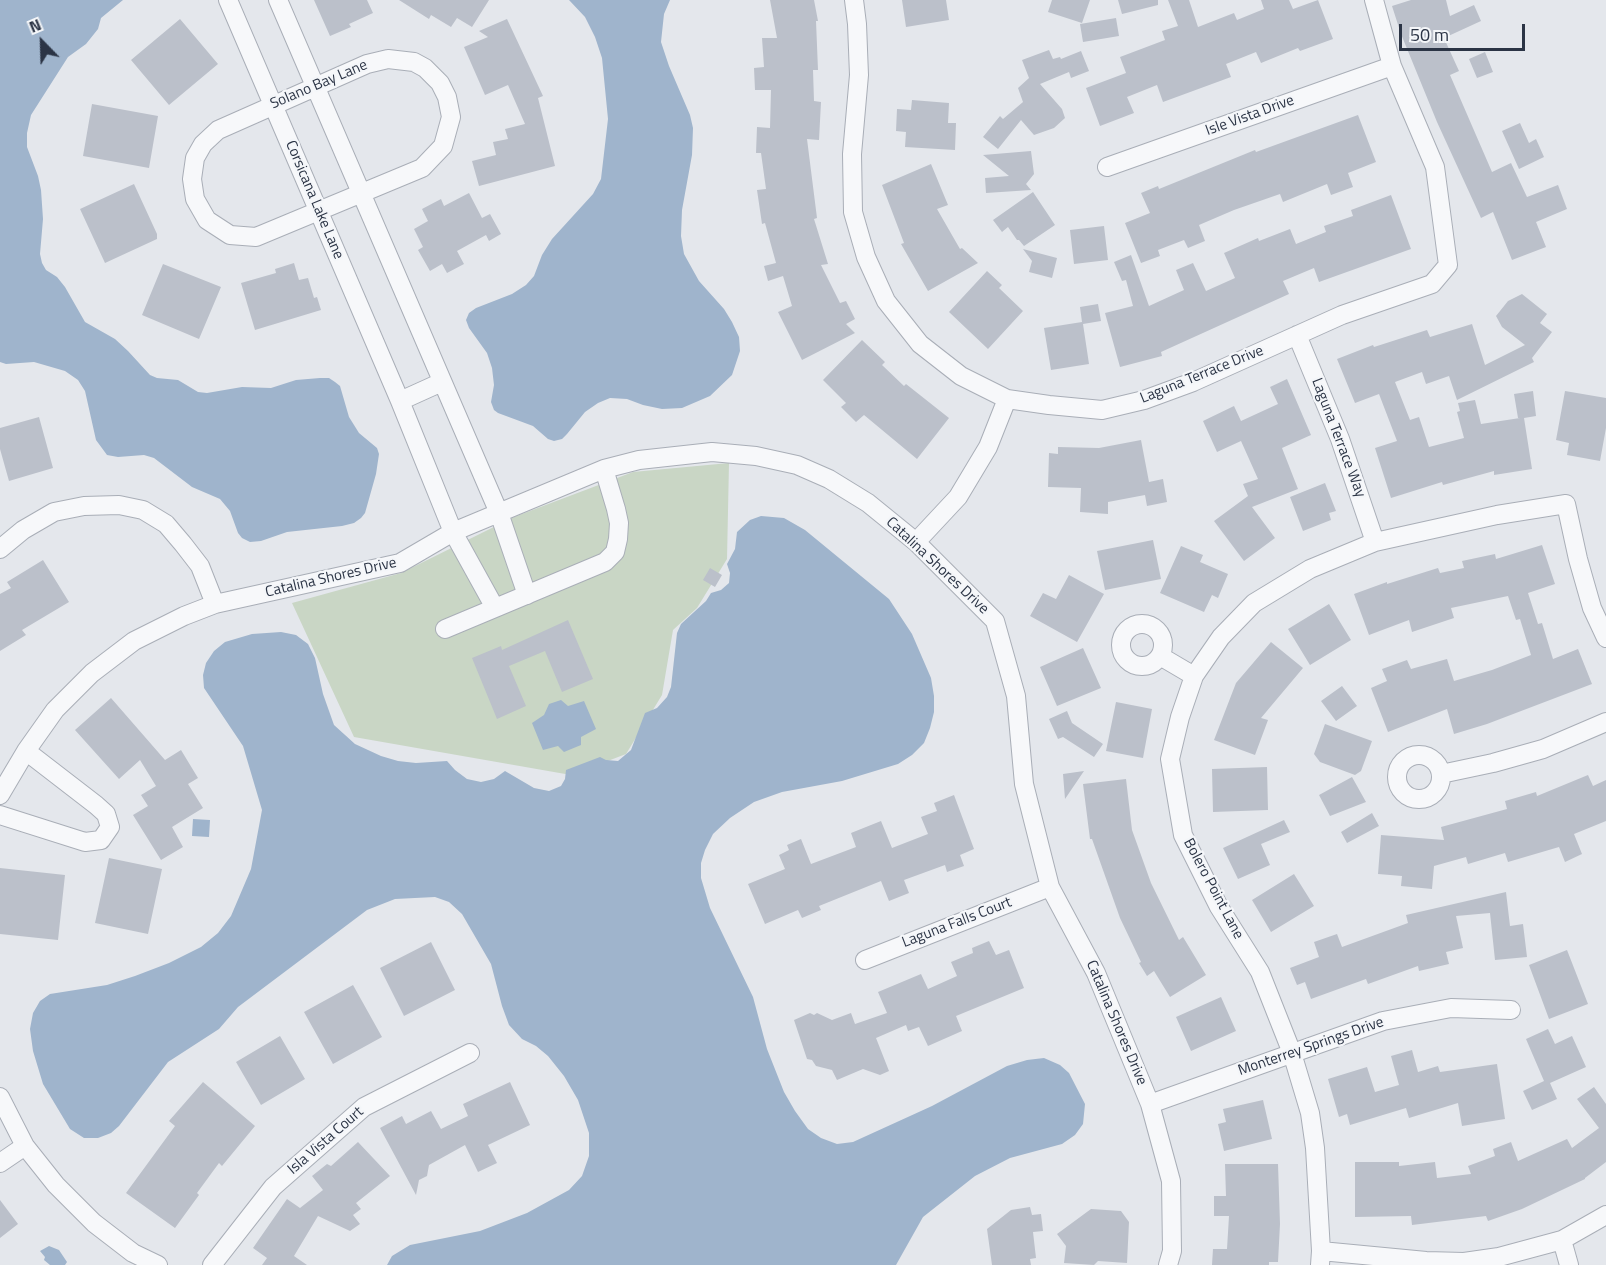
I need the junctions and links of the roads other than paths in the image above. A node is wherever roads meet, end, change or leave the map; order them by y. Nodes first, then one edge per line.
1 (228, 0) edge
2 (278, 0) edge
3 (854, 0) edge
4 (1374, 0) edge
5 (1392, 66) junction
6 (315, 87) junction
7 (273, 105) junction
8 (1107, 167) dead end
9 (361, 193) junction
10 (319, 212) junction
11 (1298, 335) junction
12 (442, 382) junction
13 (1007, 399) junction
14 (400, 401) junction
15 (604, 469) junction
16 (499, 513) junction
17 (453, 532) junction
18 (916, 542) junction
19 (1375, 542) junction
20 (0, 549) edge
21 (527, 595) junction
22 (215, 604) junction
23 (495, 608) junction
24 (445, 629) dead end
25 (1606, 638) edge
26 (1160, 656) dead end
27 (1194, 676) junction
28 (1606, 722) edge
29 (26, 751) junction
30 (1442, 774) dead end
31 (0, 795) edge
32 (0, 814) edge
33 (1050, 887) junction
34 (865, 960) dead end
35 (1511, 1010) dead end
36 (470, 1053) dead end
37 (1292, 1053) junction
38 (0, 1097) edge
39 (1150, 1104) junction
40 (25, 1146) junction
41 (0, 1162) edge
42 (1606, 1215) edge
43 (1562, 1240) junction
44 (1321, 1258) edge
45 (158, 1265) edge
46 (212, 1265) edge
47 (1168, 1265) edge
48 (1569, 1265) edge

1 - 7 street, Corsicana Lake Lane
2 - 6 street
3 - 13 street, Laguna Terrace Drive
4 - 5 street
5 - 8 street, Isle Vista Drive
5 - 11 street, Laguna Terrace Drive
6 - 7 street, Solano Bay Lane
6 - 9 street
6 - 9 street, Solano Bay Lane
7 - 10 street, Corsicana Lake Lane
7 - 10 street, Solano Bay Lane
9 - 10 street, Solano Bay Lane
9 - 12 street
10 - 14 street, Corsicana Lake Lane
11 - 13 street, Laguna Terrace Drive
11 - 19 street, Laguna Terrace Way
12 - 14 street
12 - 16 street
13 - 18 street
14 - 17 street, Corsicana Lake Lane
15 - 16 street, Catalina Shores Drive
15 - 18 street, Catalina Shores Drive
15 - 21 street
16 - 17 street, Catalina Shores Drive
16 - 21 street
17 - 22 street, Catalina Shores Drive
17 - 23 street, Corsicana Lake Lane
18 - 33 street, Catalina Shores Drive
19 - 25 street, Bolero Point Lane
19 - 27 street, Bolero Point Lane
20 - 22 street
21 - 23 street
22 - 29 street, Catalina Shores Drive
23 - 24 street
26 - 27 street
27 - 37 street, Bolero Point Lane
28 - 30 street
29 - 31 street, Catalina Shores Drive
29 - 32 street
33 - 34 street, Laguna Falls Court
33 - 39 street, Catalina Shores Drive
35 - 37 street, Monterrey Springs Drive
36 - 46 street, Isla Vista Court
37 - 39 street, Monterrey Springs Drive
37 - 44 street, Bolero Point Lane
38 - 40 street
39 - 47 street, Catalina Shores Drive
40 - 41 street
40 - 45 street
42 - 43 street
43 - 44 street
43 - 48 street

